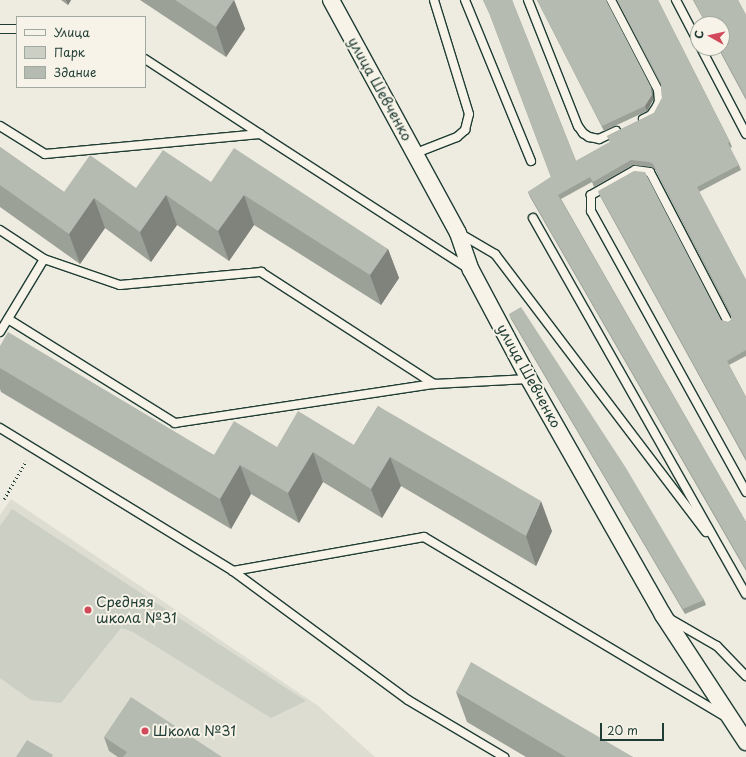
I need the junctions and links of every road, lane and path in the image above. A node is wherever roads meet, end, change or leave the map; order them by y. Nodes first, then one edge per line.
1 (434, 0) edge
2 (465, 0) edge
3 (528, 0) edge
4 (611, 0) edge
5 (676, 0) edge
6 (329, 2) edge
7 (690, 27) edge
8 (0, 29) edge
9 (16, 29) edge
10 (705, 56) edge
11 (146, 60) edge
12 (638, 121) edge
13 (0, 126) edge
14 (625, 127) edge
15 (260, 134) junction
16 (746, 134) edge
17 (416, 153) junction
18 (531, 161) dead end
19 (533, 218) dead end
20 (0, 230) edge
21 (458, 233) junction
22 (44, 259) junction
23 (471, 270) junction
24 (8, 319) junction
25 (728, 322) edge
26 (0, 332) edge
27 (529, 379) junction
28 (434, 384) junction
29 (0, 428) edge
30 (32, 450) junction
31 (746, 492) edge
32 (4, 499) dead end
33 (724, 555) junction
34 (233, 571) junction
35 (746, 594) edge
36 (663, 615) junction
37 (746, 676) edge
38 (731, 720) junction
39 (746, 742) edge
40 (504, 757) edge

1 - 17 lane
2 - 18 lane
3 - 14 lane
4 - 12 lane
5 - 7 lane
6 - 17 street, улица Шевченко
8 - 9 lane
10 - 16 lane
11 - 15 lane
13 - 15 lane
15 - 23 lane
17 - 21 street, улица Шевченко
19 - 33 lane
20 - 22 lane
21 - 23 street, улица Шевченко
21 - 33 lane
22 - 24 lane
22 - 28 lane
23 - 27 street, улица Шевченко
24 - 26 lane
24 - 28 lane
25 - 31 lane
27 - 28 lane
27 - 36 street, улица Шевченко
29 - 30 lane
30 - 32 path
30 - 34 lane
33 - 35 lane
34 - 38 lane
34 - 40 lane
36 - 37 lane
36 - 38 street, улица Шевченко
38 - 39 street, улица Шевченко

